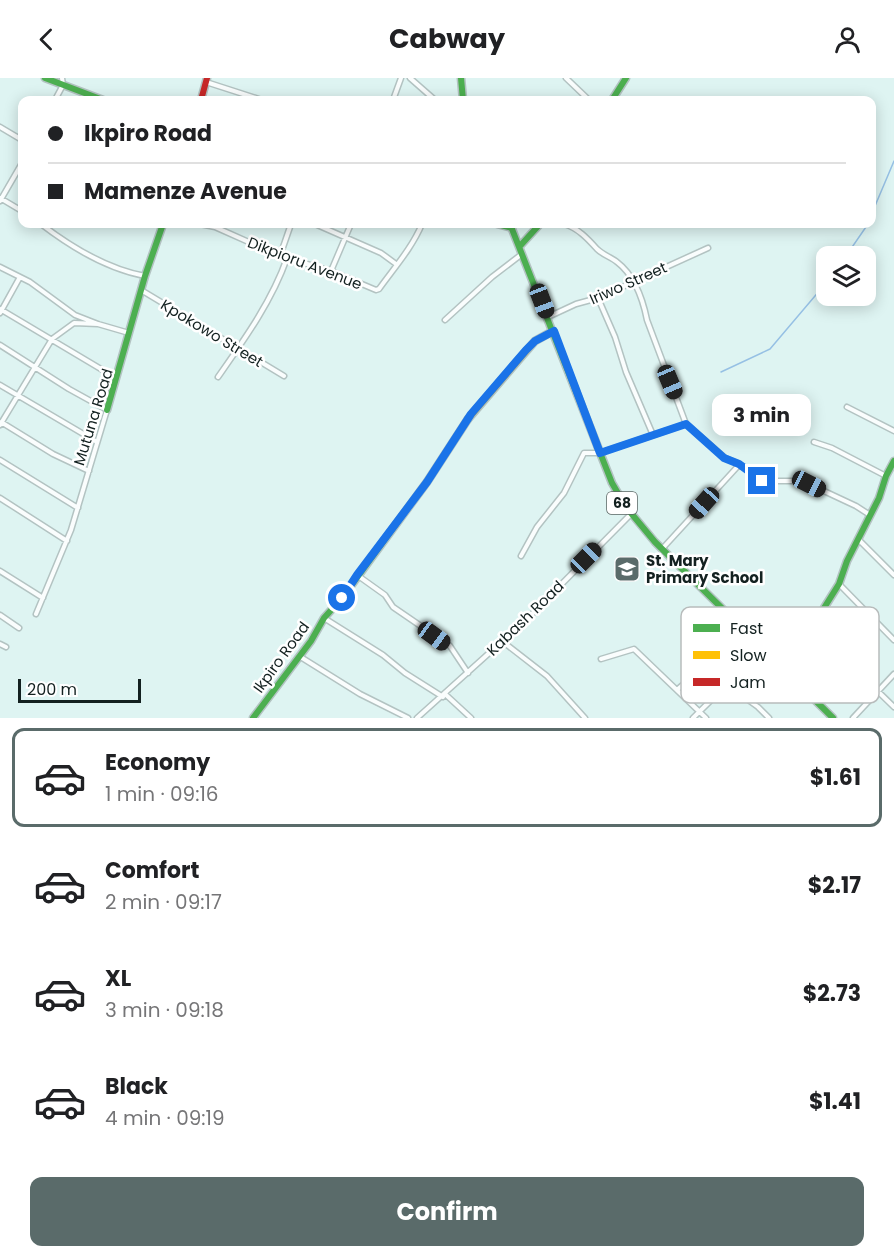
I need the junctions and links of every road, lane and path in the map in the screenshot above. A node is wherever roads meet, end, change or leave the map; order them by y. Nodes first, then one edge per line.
1 (45, 78) edge
2 (401, 78) edge
3 (410, 78) edge
4 (461, 78) edge
5 (566, 78) edge
6 (626, 78) edge
7 (206, 80) edge
8 (62, 81) edge
9 (56, 96) edge
10 (94, 96) edge
11 (202, 96) edge
12 (251, 96) edge
13 (394, 96) edge
14 (430, 96) edge
15 (463, 96) edge
16 (584, 96) edge
17 (615, 96) edge
18 (0, 127) edge
19 (18, 138) edge
20 (18, 169) edge
21 (0, 199) edge
22 (18, 209) edge
23 (46, 228) edge
24 (162, 228) edge
25 (221, 228) edge
26 (290, 228) edge
27 (325, 228) edge
28 (349, 228) edge
29 (420, 228) edge
30 (512, 228) edge
31 (537, 228) edge
32 (571, 228) edge
33 (346, 237) junction
34 (708, 248) dead end
35 (521, 250) junction
36 (280, 256) junction
37 (287, 258) junction
38 (396, 264) junction
39 (0, 267) edge
40 (331, 271) junction
41 (145, 276) junction
42 (20, 277) junction
43 (633, 282) junction
44 (141, 290) junction
45 (598, 298) junction
46 (1, 310) edge
47 (548, 317) junction
48 (446, 320) dead end
49 (98, 324) junction
50 (554, 331) junction
51 (130, 333) junction
52 (52, 339) junction
53 (0, 345) edge
54 (238, 349) junction
55 (35, 366) junction
56 (284, 376) dead end
57 (218, 377) dead end
58 (117, 378) junction
59 (0, 385) edge
60 (18, 396) junction
61 (847, 407) dead end
62 (107, 410) junction
63 (1, 423) edge
64 (686, 424) junction
65 (894, 431) edge
66 (653, 435) junction
67 (97, 442) junction
68 (814, 442) dead end
69 (600, 453) junction
70 (0, 460) edge
71 (894, 461) edge
72 (739, 464) junction
73 (89, 471) junction
74 (886, 476) junction
75 (0, 498) edge
76 (78, 508) junction
77 (630, 515) junction
78 (870, 515) junction
79 (858, 539) junction
80 (67, 541) junction
81 (662, 549) junction
82 (521, 556) dead end
83 (0, 571) edge
84 (357, 575) junction
85 (894, 575) edge
86 (839, 584) junction
87 (43, 598) junction
88 (719, 607) edge
89 (825, 607) edge
90 (862, 607) edge
91 (36, 614) dead end
92 (0, 615) edge
93 (324, 618) junction
94 (879, 625) edge
95 (19, 628) dead end
96 (894, 640) edge
97 (502, 641) junction
98 (0, 644) edge
99 (6, 647) dead end
100 (299, 656) junction
101 (601, 659) dead end
102 (468, 673) junction
103 (894, 674) edge
104 (681, 686) edge
105 (678, 689) junction
106 (681, 692) edge
107 (879, 692) joint
108 (444, 695) junction
109 (691, 703) edge
110 (707, 703) edge
111 (752, 703) edge
112 (818, 703) edge
113 (868, 703) edge
114 (894, 707) edge
115 (699, 711) junction
116 (253, 718) edge
117 (408, 718) edge
118 (417, 718) edge
119 (471, 718) edge
120 (585, 718) edge
121 (693, 718) edge
122 (706, 718) edge
123 (769, 718) edge
124 (833, 718) edge
125 (853, 718) edge

1 - 8 street
2 - 13 street
3 - 14 street
4 - 15 street
5 - 16 street
6 - 17 street
7 - 11 street
7 - 12 street
8 - 9 street
8 - 10 street
18 - 19 street
20 - 21 street
21 - 22 street
23 - 41 street
24 - 41 street, Mutuna Road
25 - 36 street, Dikpioru Avenue
26 - 36 street
27 - 33 street
28 - 33 street
29 - 38 street
30 - 35 street, 68
31 - 35 street
32 - 43 street
33 - 38 street
33 - 40 street
34 - 43 street, Iriwo Street
35 - 47 street, 68
35 - 48 street
36 - 37 street, Dikpioru Avenue
37 - 40 street, Dikpioru Avenue
37 - 54 street
38 - 40 street, Dikpioru Avenue
39 - 42 street
41 - 44 street, Mutuna Road
42 - 46 street
42 - 49 street
43 - 45 street, Iriwo Street
43 - 64 street
44 - 51 street, Mutuna Road
44 - 54 street, Kpokowo Street
45 - 47 street, Iriwo Street
45 - 66 street
46 - 52 street
47 - 50 street, 68
49 - 51 street
49 - 52 street
50 - 69 street, 68
50 - 84 street, Ikpiro Road
51 - 58 street, Mutuna Road
52 - 55 street
52 - 58 street
53 - 55 street
54 - 56 street, Kpokowo Street
54 - 57 street
55 - 60 street
55 - 62 street
58 - 62 street, Mutuna Road
59 - 60 street
60 - 63 street
60 - 67 street
61 - 65 street
62 - 67 street, Mutuna Road
63 - 73 street
64 - 66 street
64 - 72 street
66 - 69 street
67 - 73 street, Mutuna Road
68 - 74 street
69 - 77 street, 68
69 - 82 street
70 - 76 street
71 - 74 street
72 - 78 street
72 - 81 street
73 - 76 street, Mutuna Road
74 - 78 street
75 - 80 street
76 - 80 street, Mutuna Road
77 - 81 street, 68
77 - 97 street, Kabash Road
78 - 79 street
79 - 85 street
79 - 86 street
80 - 87 street, Mutuna Road
81 - 88 street, 68
83 - 87 street
84 - 93 street, Ikpiro Road
84 - 102 street
86 - 89 street
86 - 90 street
87 - 91 street, Mutuna Road
92 - 95 street
93 - 100 street, Ikpiro Road
93 - 108 street
94 - 96 street
97 - 102 street, Kabash Road
97 - 120 street
98 - 99 street
100 - 116 street, Ikpiro Road
100 - 117 street
101 - 105 street
102 - 108 street, Kabash Road
103 - 107 street
104 - 105 street
105 - 106 street
107 - 114 street
108 - 118 street, Kabash Road
108 - 119 street
109 - 115 street
110 - 115 street
111 - 123 street
112 - 124 street, 68
113 - 125 street
115 - 121 street
115 - 122 street

